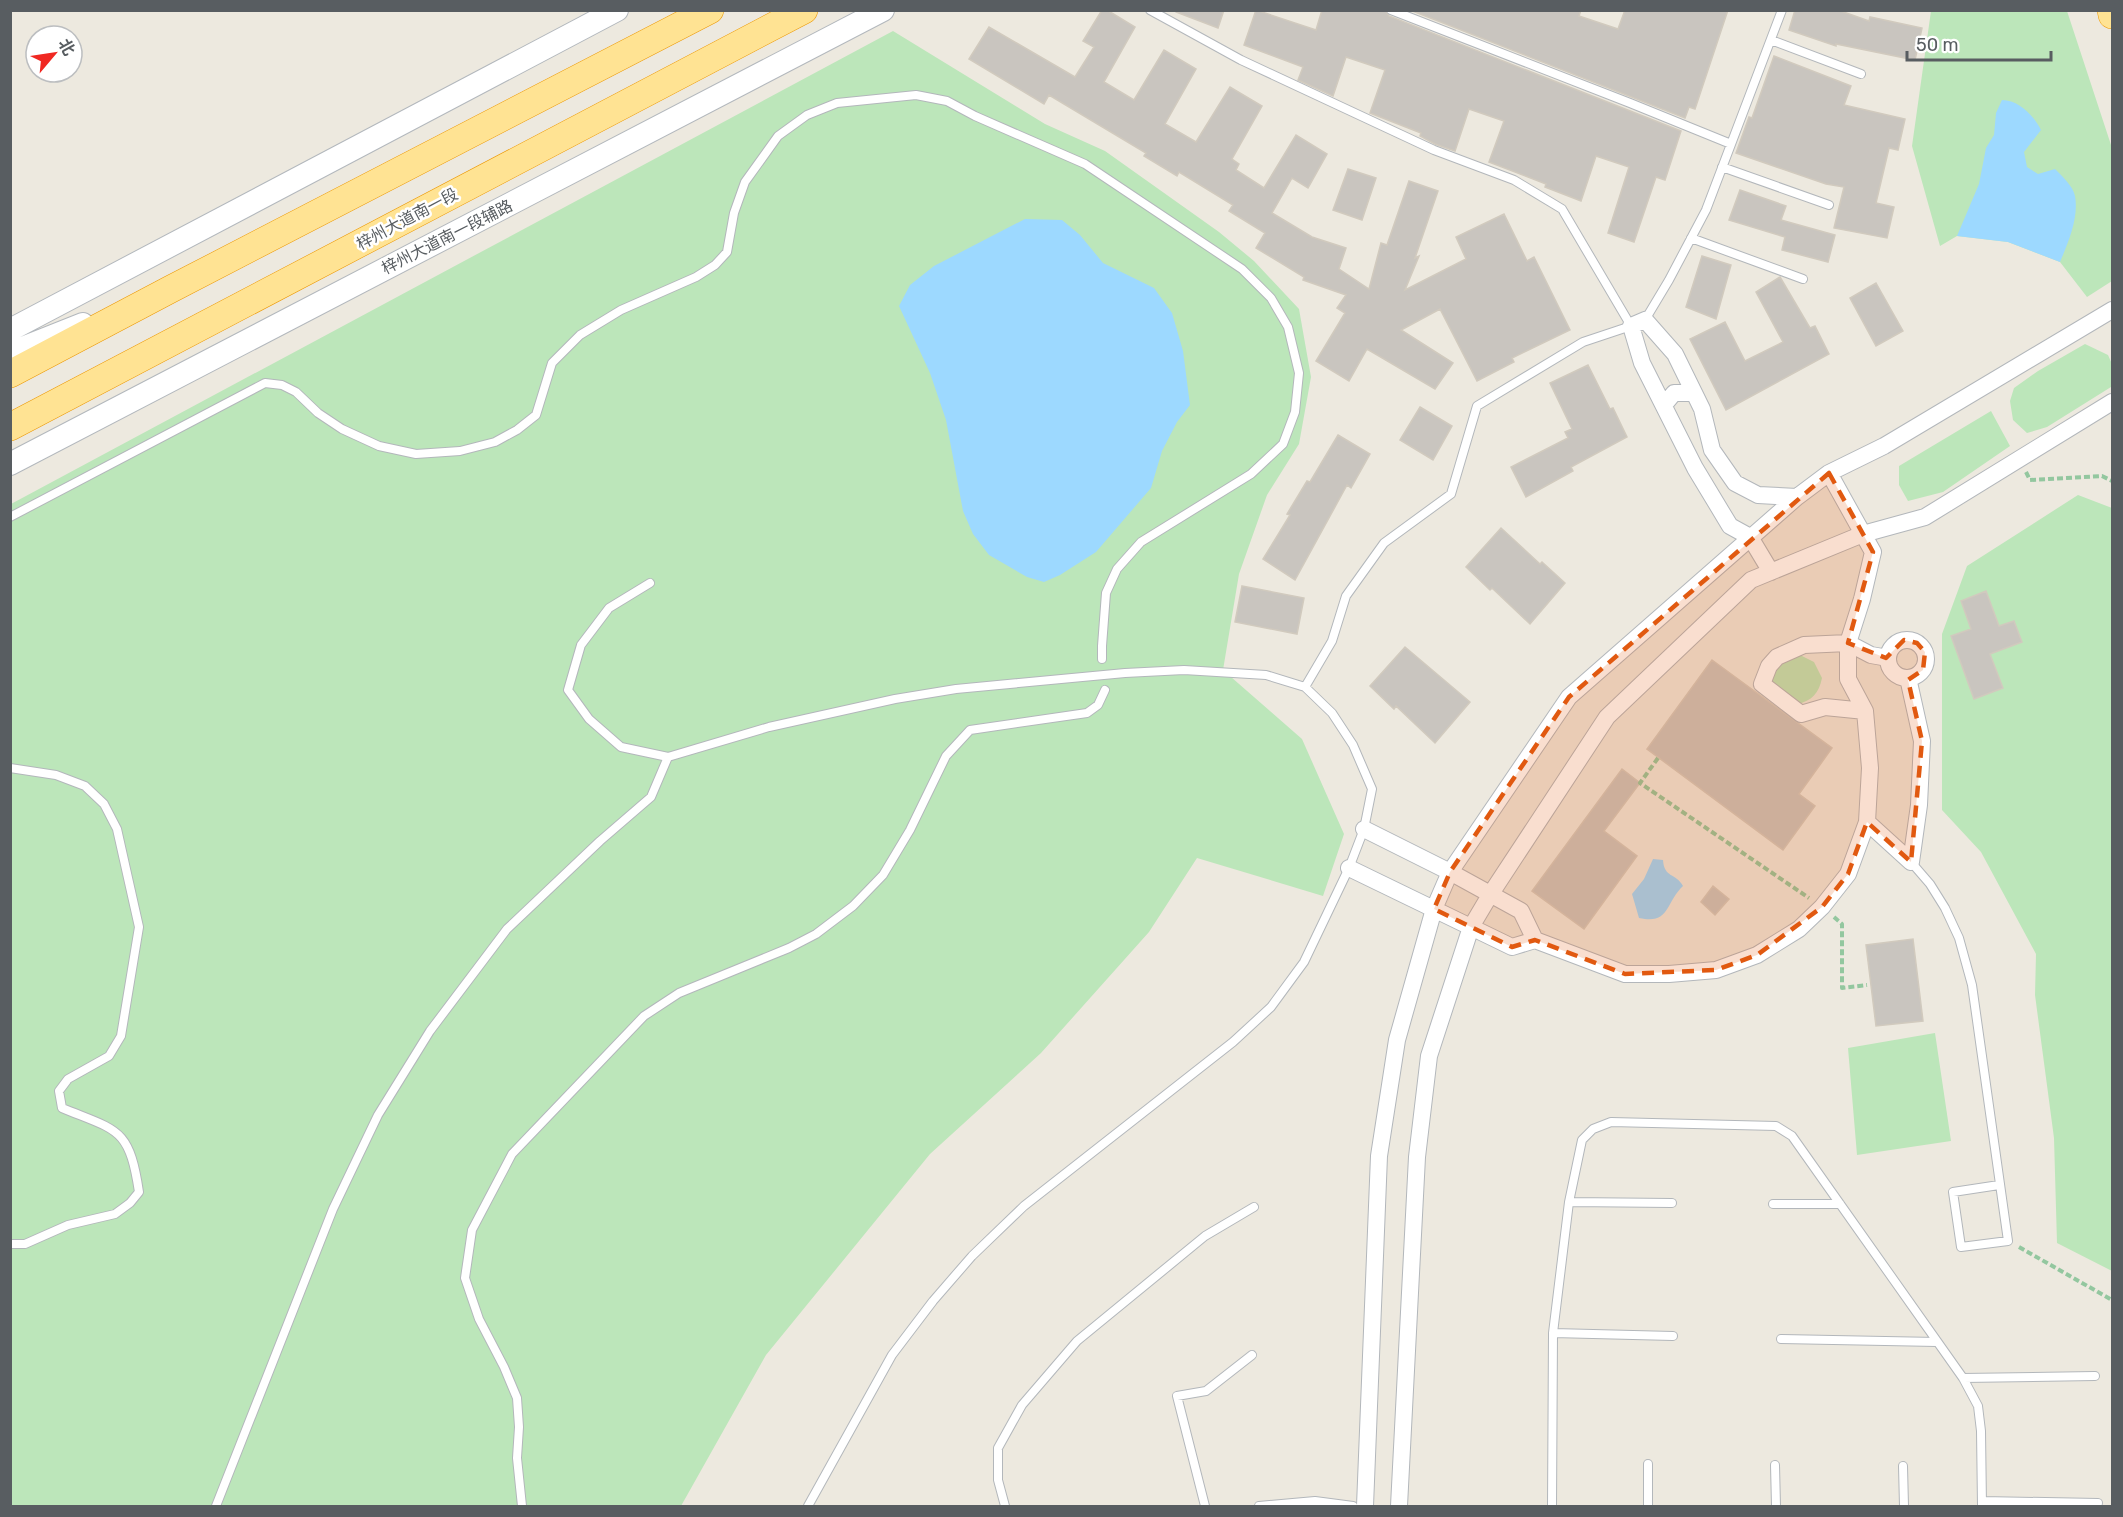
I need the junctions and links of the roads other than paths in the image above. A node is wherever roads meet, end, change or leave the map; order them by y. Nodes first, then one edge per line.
1 (617, 10) edge
2 (710, 10) edge
3 (804, 10) edge
4 (883, 10) edge
5 (1150, 10) edge
6 (1391, 10) edge
7 (1782, 10) edge
8 (1771, 40) junction
9 (1861, 74) dead end
10 (1731, 144) junction
11 (1722, 167) junction
12 (1829, 205) dead end
13 (1691, 238) junction
14 (1803, 279) dead end
15 (171, 289) junction
16 (2112, 310) edge
17 (1638, 323) junction
18 (10, 330) edge
19 (10, 353) edge
20 (10, 374) edge
21 (1694, 393) junction
22 (2112, 402) edge
23 (1664, 405) junction
24 (10, 427) edge
25 (10, 464) edge
26 (1829, 473) junction
27 (1797, 497) junction
28 (10, 517) edge
29 (1863, 534) junction
30 (1750, 537) junction
31 (1771, 572) junction
32 (650, 583) dead end
33 (1848, 643) junction
34 (1888, 658) junction
35 (1102, 659) dead end
36 (1908, 678) junction
37 (1305, 687) junction
38 (1105, 690) dead end
39 (1865, 711) junction
40 (668, 757) junction
41 (10, 768) edge
42 (1867, 822) junction
43 (1364, 829) junction
44 (1911, 862) junction
45 (1349, 868) junction
46 (1450, 872) junction
47 (1490, 894) junction
48 (1434, 909) junction
49 (1471, 927) junction
50 (1536, 940) junction
51 (1999, 1185) junction
52 (1569, 1202) junction
53 (1672, 1203) dead end
54 (1773, 1203) dead end
55 (1840, 1204) junction
56 (1254, 1207) dead end
57 (10, 1244) edge
58 (1553, 1333) junction
59 (1673, 1336) dead end
60 (1781, 1339) dead end
61 (1937, 1342) junction
62 (1252, 1355) dead end
63 (2096, 1377) dead end
64 (1963, 1378) junction
65 (1648, 1464) dead end
66 (1775, 1465) dead end
67 (1903, 1466) dead end
68 (2098, 1503) dead end
69 (1982, 1504) edge
70 (216, 1506) edge
71 (522, 1506) edge
72 (808, 1506) edge
73 (1005, 1506) edge
74 (1205, 1506) edge
75 (1260, 1506) edge
76 (1353, 1506) edge
77 (1365, 1506) edge
78 (1399, 1506) edge
79 (1552, 1506) edge
80 (1648, 1506) edge
81 (1776, 1506) edge
82 (1904, 1506) edge

1 - 18 main road
2 - 15 highway
3 - 24 highway, 梓州大道南一段
4 - 25 main road, 梓州大道南一段辅路
5 - 17 lane
6 - 10 lane
7 - 8 lane
8 - 9 lane
8 - 10 lane
10 - 11 lane
11 - 12 lane
11 - 13 lane
13 - 14 lane
13 - 17 lane
15 - 19 main road
15 - 20 highway
16 - 26 street
17 - 21 street
17 - 23 street
17 - 37 lane
21 - 23 street
21 - 27 street
22 - 29 street
23 - 30 street
26 - 27 street
26 - 29 street
27 - 30 street
28 - 35 lane
29 - 31 street
29 - 33 street
30 - 31 street
30 - 46 street
31 - 47 street
32 - 40 lane
33 - 34 street
33 - 39 street
33 - 39 street
34 - 36 street
34 - 36 street
36 - 44 street
37 - 40 lane
37 - 43 lane
38 - 71 lane
39 - 42 street
40 - 70 lane
41 - 57 lane
42 - 44 street
42 - 50 street
43 - 45 lane
43 - 46 street
44 - 51 lane
45 - 48 street
45 - 72 lane
46 - 47 street
46 - 48 street
47 - 49 street
47 - 50 street
48 - 49 street
48 - 77 street
49 - 50 street
49 - 78 street
51 - 51 lane
52 - 53 lane
52 - 55 lane
52 - 58 lane
54 - 55 lane
55 - 61 lane
56 - 73 lane
58 - 59 lane
58 - 79 lane
60 - 61 lane
61 - 64 lane
62 - 74 lane
63 - 64 lane
64 - 69 lane
65 - 80 lane
66 - 81 lane
67 - 82 lane
68 - 69 lane
75 - 76 lane

